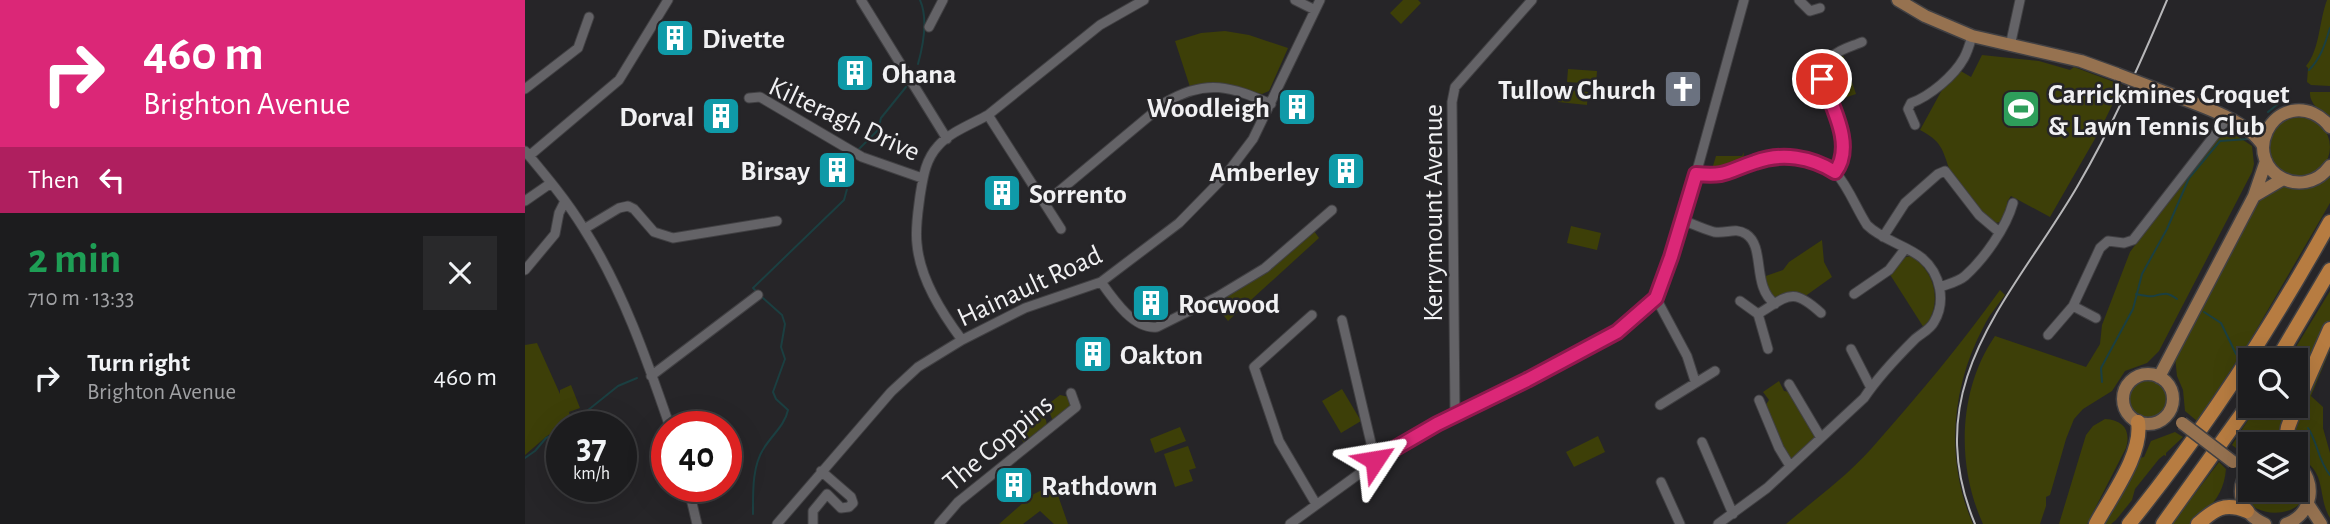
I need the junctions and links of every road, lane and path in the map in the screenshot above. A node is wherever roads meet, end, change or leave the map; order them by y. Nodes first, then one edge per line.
1 (668, 0) edge
2 (861, 0) edge
3 (943, 0) edge
4 (1144, 0) edge
5 (1296, 0) edge
6 (1320, 0) edge
7 (1532, 0) edge
8 (1744, 0) edge
9 (1799, 0) edge
10 (1898, 0) edge
11 (2020, 0) edge
12 (1820, 8) dead end
13 (1315, 10) junction
14 (589, 17) dead end
15 (929, 27) dead end
16 (1972, 36) junction
17 (1862, 42) dead end
18 (2010, 46) junction
19 (525, 89) edge
20 (749, 98) dead end
21 (1271, 104) junction
22 (988, 115) junction
23 (2233, 120) junction
24 (1915, 125) dead end
25 (2269, 127) junction
26 (2330, 127) edge
27 (947, 139) junction
28 (2263, 146) junction
29 (527, 154) edge
30 (2266, 160) junction
31 (2330, 166) edge
32 (1835, 172) junction
33 (1696, 174) junction
34 (922, 178) junction
35 (2283, 179) junction
36 (551, 183) junction
37 (2254, 196) junction
38 (525, 201) edge
39 (565, 201) junction
40 (1045, 203) junction
41 (2013, 203) dead end
42 (1332, 209) dead end
43 (1682, 220) junction
44 (777, 221) dead end
45 (2330, 222) edge
46 (585, 229) junction
47 (1061, 229) dead end
48 (1999, 232) junction
49 (1883, 237) junction
50 (1905, 249) junction
51 (525, 270) edge
52 (2330, 270) edge
53 (1101, 282) junction
54 (1940, 287) junction
55 (1854, 294) dead end
56 (758, 295) dead end
57 (1656, 298) junction
58 (1740, 301) dead end
59 (1775, 304) junction
60 (2073, 306) junction
61 (1821, 313) dead end
62 (1758, 314) junction
63 (1312, 315) dead end
64 (2095, 318) dead end
65 (1342, 320) dead end
66 (2330, 329) edge
67 (2048, 335) dead end
68 (962, 340) junction
69 (2284, 348) edge
70 (1768, 349) dead end
71 (1851, 349) dead end
72 (1715, 370) dead end
73 (651, 376) junction
74 (2159, 377) junction
75 (2308, 379) edge
76 (1695, 381) junction
77 (1789, 384) dead end
78 (1871, 387) junction
79 (1071, 393) dead end
80 (1759, 400) dead end
81 (1660, 405) dead end
82 (664, 411) edge
83 (1455, 414) junction
84 (2169, 414) junction
85 (2239, 418) edge
86 (2138, 422) junction
87 (1821, 438) junction
88 (1702, 442) dead end
89 (1375, 460) junction
90 (2238, 463) edge
91 (1790, 467) junction
92 (821, 471) junction
93 (2308, 480) edge
94 (1661, 482) dead end
95 (692, 502) edge
96 (2242, 502) edge
97 (1316, 504) junction
98 (2308, 504) junction
99 (1733, 513) junction
100 (2255, 519) edge
101 (697, 524) edge
102 (777, 524) edge
103 (813, 524) edge
104 (939, 524) edge
105 (1290, 524) edge
106 (1680, 524) edge
107 (1718, 524) edge
108 (2096, 524) edge
109 (2129, 524) edge
110 (2163, 524) edge
111 (2198, 524) edge
112 (2290, 524) edge
113 (2321, 524) edge

1 - 29 street
2 - 27 street
3 - 15 street
4 - 22 street
5 - 13 street
6 - 13 street, Hainault Road
7 - 83 street, Kerrymount Avenue
8 - 33 street
9 - 12 street
10 - 16 main road
11 - 18 street
13 - 21 street, Hainault Road
14 - 19 street
16 - 18 main road
16 - 24 street
17 - 32 street
18 - 23 main road, bridge
20 - 34 street, Kilteragh Drive
21 - 40 street
21 - 53 street, Hainault Road
22 - 27 street
22 - 40 street
23 - 25 main road
23 - 28 main road
23 - 60 street
25 - 26 main road
25 - 28 main road
27 - 34 street
28 - 30 main road
29 - 36 street
30 - 35 main road
30 - 37 main road
31 - 35 main road
32 - 33 street
32 - 49 street
33 - 43 street
34 - 68 street
35 - 37 main road
36 - 38 street
36 - 39 street
37 - 74 main road
39 - 46 street
39 - 51 street
40 - 47 street
41 - 48 street
42 - 53 street
43 - 57 street
43 - 59 street
44 - 46 street
45 - 109 highway
46 - 73 street
48 - 49 street
48 - 54 street
49 - 50 street
50 - 54 street
50 - 55 street
52 - 69 highway
53 - 68 street, Hainault Road
54 - 78 street
56 - 73 street
57 - 76 street
57 - 83 street
58 - 62 street
59 - 61 street
59 - 62 street
60 - 64 street
60 - 67 street
62 - 70 street
63 - 97 street
65 - 89 street
66 - 75 highway
68 - 92 street, Hainault Road
71 - 78 street
72 - 76 street
73 - 82 street
74 - 84 main road
74 - 86 main road
76 - 81 street
77 - 87 street
78 - 87 street
79 - 104 street, The Coppins
80 - 91 street
83 - 89 street
84 - 86 main road
84 - 90 main road, bridge
85 - 110 highway
86 - 108 highway
87 - 91 street
88 - 99 street
89 - 97 street
91 - 99 street
92 - 102 street, Hainault Road
92 - 103 street
93 - 98 main road
94 - 106 street
95 - 101 street
96 - 100 main road
97 - 105 street
98 - 112 main road
98 - 113 main road
99 - 107 street
100 - 111 highway

